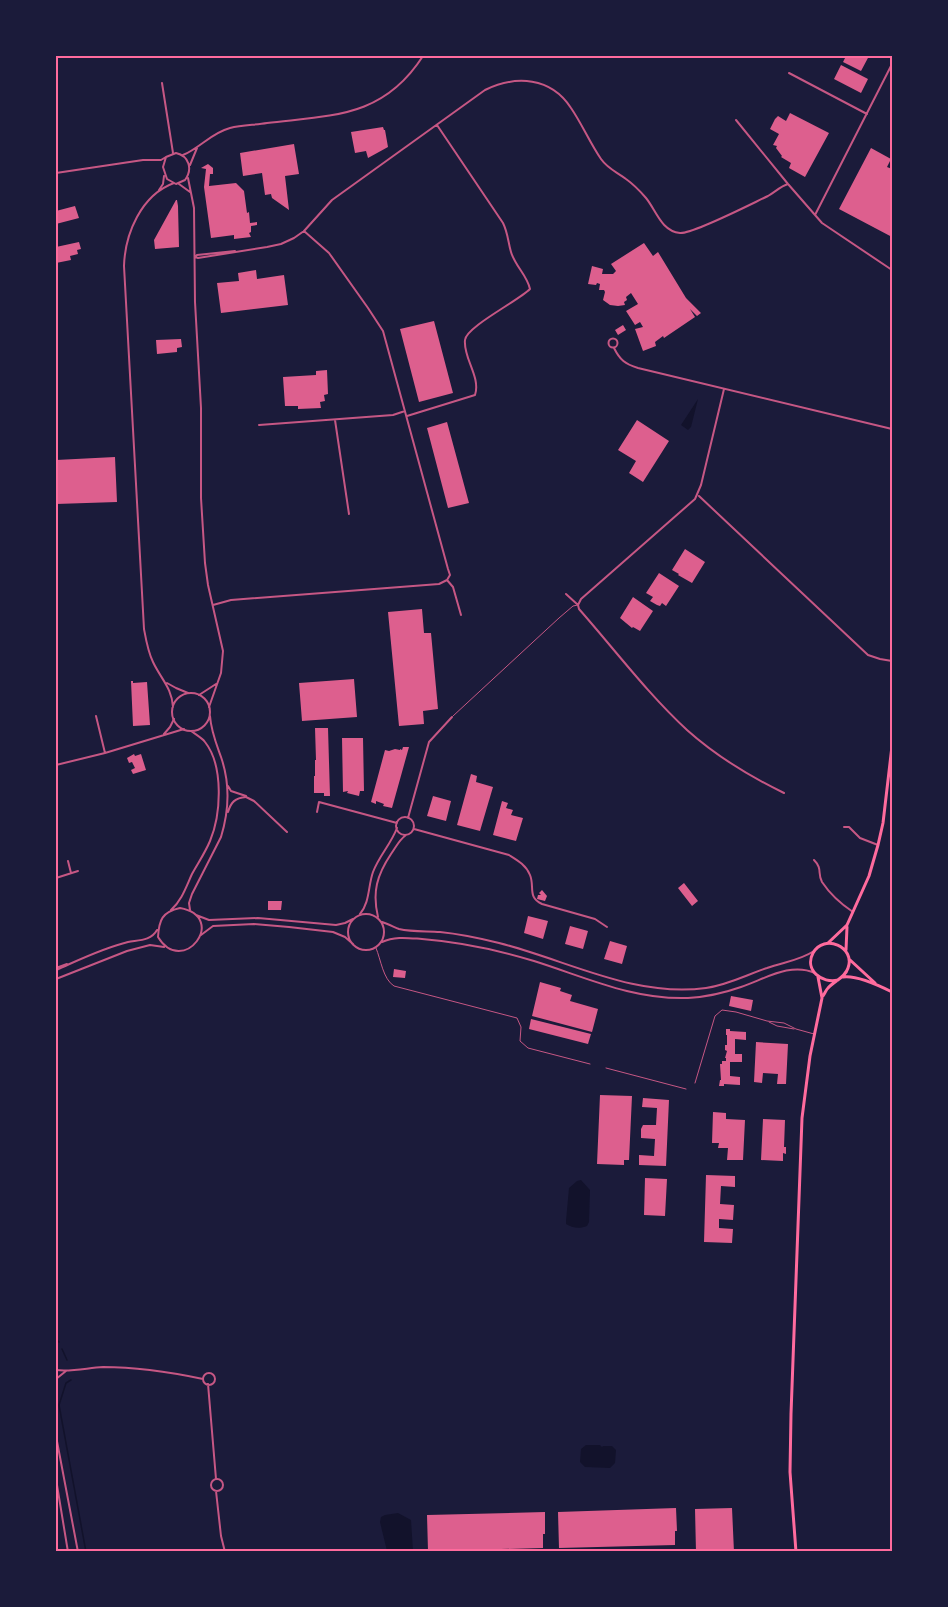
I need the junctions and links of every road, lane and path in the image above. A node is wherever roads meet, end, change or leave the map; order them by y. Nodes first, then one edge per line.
1 (423, 56) edge
2 (892, 64) edge
3 (789, 73) dead end
4 (162, 83) dead end
5 (867, 114) junction
6 (736, 120) dead end
7 (437, 125) junction
8 (197, 148) junction
9 (173, 153) junction
10 (183, 154) junction
11 (166, 158) junction
12 (155, 161) junction
13 (189, 165) junction
14 (163, 167) junction
15 (56, 173) edge
16 (164, 175) junction
17 (188, 178) junction
18 (174, 183) junction
19 (179, 184) junction
20 (788, 184) junction
21 (190, 192) junction
22 (158, 193) junction
23 (814, 215) junction
24 (304, 231) junction
25 (195, 257) junction
26 (892, 270) edge
27 (614, 348) dead end
28 (724, 388) junction
29 (405, 411) junction
30 (407, 416) junction
31 (335, 420) junction
32 (259, 425) dead end
33 (892, 429) edge
34 (698, 495) junction
35 (349, 513) dead end
36 (447, 580) junction
37 (566, 594) dead end
38 (213, 605) junction
39 (578, 605) junction
40 (461, 615) dead end
41 (892, 661) edge
42 (166, 683) junction
43 (216, 684) junction
44 (190, 693) junction
45 (199, 695) junction
46 (173, 707) junction
47 (209, 707) junction
48 (96, 716) dead end
49 (210, 716) junction
50 (452, 717) joint
51 (174, 719) junction
52 (184, 729) junction
53 (191, 731) junction
54 (162, 736) junction
55 (892, 746) edge
56 (105, 753) junction
57 (56, 765) edge
58 (227, 784) junction
59 (784, 793) dead end
60 (246, 797) junction
61 (317, 812) dead end
62 (408, 818) junction
63 (226, 819) junction
64 (397, 823) junction
65 (844, 827) dead end
66 (397, 828) junction
67 (414, 829) junction
68 (287, 832) dead end
69 (406, 835) junction
70 (878, 845) junction
71 (814, 860) dead end
72 (68, 861) dead end
73 (78, 871) dead end
74 (71, 873) junction
75 (56, 878) edge
76 (171, 910) junction
77 (190, 910) junction
78 (853, 912) junction
79 (360, 914) junction
80 (196, 915) junction
81 (378, 917) junction
82 (353, 919) junction
83 (382, 922) junction
84 (847, 925) junction
85 (607, 927) dead end
86 (158, 928) junction
87 (201, 934) junction
88 (382, 942) junction
89 (828, 943) junction
90 (353, 944) junction
91 (167, 947) junction
92 (376, 948) junction
93 (815, 950) junction
94 (846, 951) junction
95 (849, 959) junction
96 (56, 969) edge
97 (817, 975) junction
98 (840, 978) junction
99 (56, 979) edge
100 (876, 984) junction
101 (892, 992) edge
102 (822, 998) junction
103 (767, 1021) junction
104 (796, 1029) junction
105 (815, 1034) junction
106 (590, 1064) dead end
107 (606, 1068) dead end
108 (695, 1083) dead end
109 (686, 1089) dead end
110 (56, 1370) edge
111 (69, 1370) junction
112 (56, 1379) edge
113 (203, 1379) junction
114 (208, 1384) junction
115 (56, 1436) edge
116 (56, 1479) edge
117 (216, 1479) junction
118 (216, 1491) junction
119 (68, 1551) edge
120 (78, 1551) edge
121 (225, 1551) edge
122 (796, 1551) edge

1 - 8 street
2 - 5 street
3 - 5 street
4 - 9 street
5 - 23 street
6 - 20 street
7 - 20 street
7 - 24 street
7 - 30 street
8 - 10 street
8 - 13 street
9 - 10 street
9 - 11 street
10 - 13 street
11 - 12 street
11 - 14 street
12 - 14 street
12 - 15 street
13 - 17 street
14 - 16 street
16 - 18 street
16 - 22 street
17 - 19 street
17 - 21 street
18 - 19 street
18 - 22 street
19 - 21 street
20 - 23 street
21 - 25 street
22 - 42 street
23 - 26 street
24 - 25 street
24 - 29 street
25 - 38 street
27 - 28 street
28 - 33 street
28 - 34 street
29 - 30 street
29 - 31 street
30 - 36 street
31 - 32 street
31 - 35 street
34 - 39 street
34 - 41 street
36 - 38 street
36 - 40 street
37 - 39 street
38 - 43 street
39 - 50 lane
39 - 59 street
42 - 44 street
42 - 46 street
43 - 45 street
43 - 47 street
44 - 45 street
44 - 46 street
45 - 47 street
46 - 51 street
47 - 49 street
48 - 56 street
49 - 53 street
49 - 58 street
50 - 62 street
51 - 52 street
51 - 54 street
52 - 53 street
52 - 54 street
53 - 76 street
54 - 56 street
55 - 70 main road
56 - 57 street
58 - 60 street
58 - 63 street
60 - 63 street
60 - 68 street
61 - 64 street
62 - 64 street
62 - 67 street
63 - 77 street
64 - 66 street
65 - 70 street
66 - 69 street
66 - 79 street
67 - 69 street
67 - 85 street
69 - 81 street
70 - 78 main road
71 - 78 street
72 - 74 street
73 - 74 street
74 - 75 street
76 - 77 street
76 - 86 street
77 - 80 street
78 - 84 main road
79 - 81 street
79 - 82 street
80 - 82 street
80 - 87 street
81 - 83 street
82 - 90 street
83 - 88 street
83 - 93 street
84 - 89 main road
84 - 94 main road
86 - 91 street
86 - 96 street
87 - 90 street
87 - 91 street
88 - 92 street
88 - 97 street
89 - 93 main road
89 - 94 main road
90 - 92 street
91 - 99 street
92 - 106 lane
93 - 97 main road
94 - 95 main road
95 - 98 main road
95 - 100 main road
97 - 98 main road
97 - 102 main road
98 - 100 main road
98 - 102 main road
100 - 101 main road
102 - 105 main road
103 - 104 lane
103 - 104 lane
103 - 108 lane
104 - 105 lane
105 - 122 main road
107 - 109 lane
110 - 111 street
111 - 112 street
111 - 113 street
113 - 114 street
113 - 114 street
114 - 117 street
115 - 120 street
116 - 119 street
117 - 118 street
117 - 118 street
118 - 121 street

